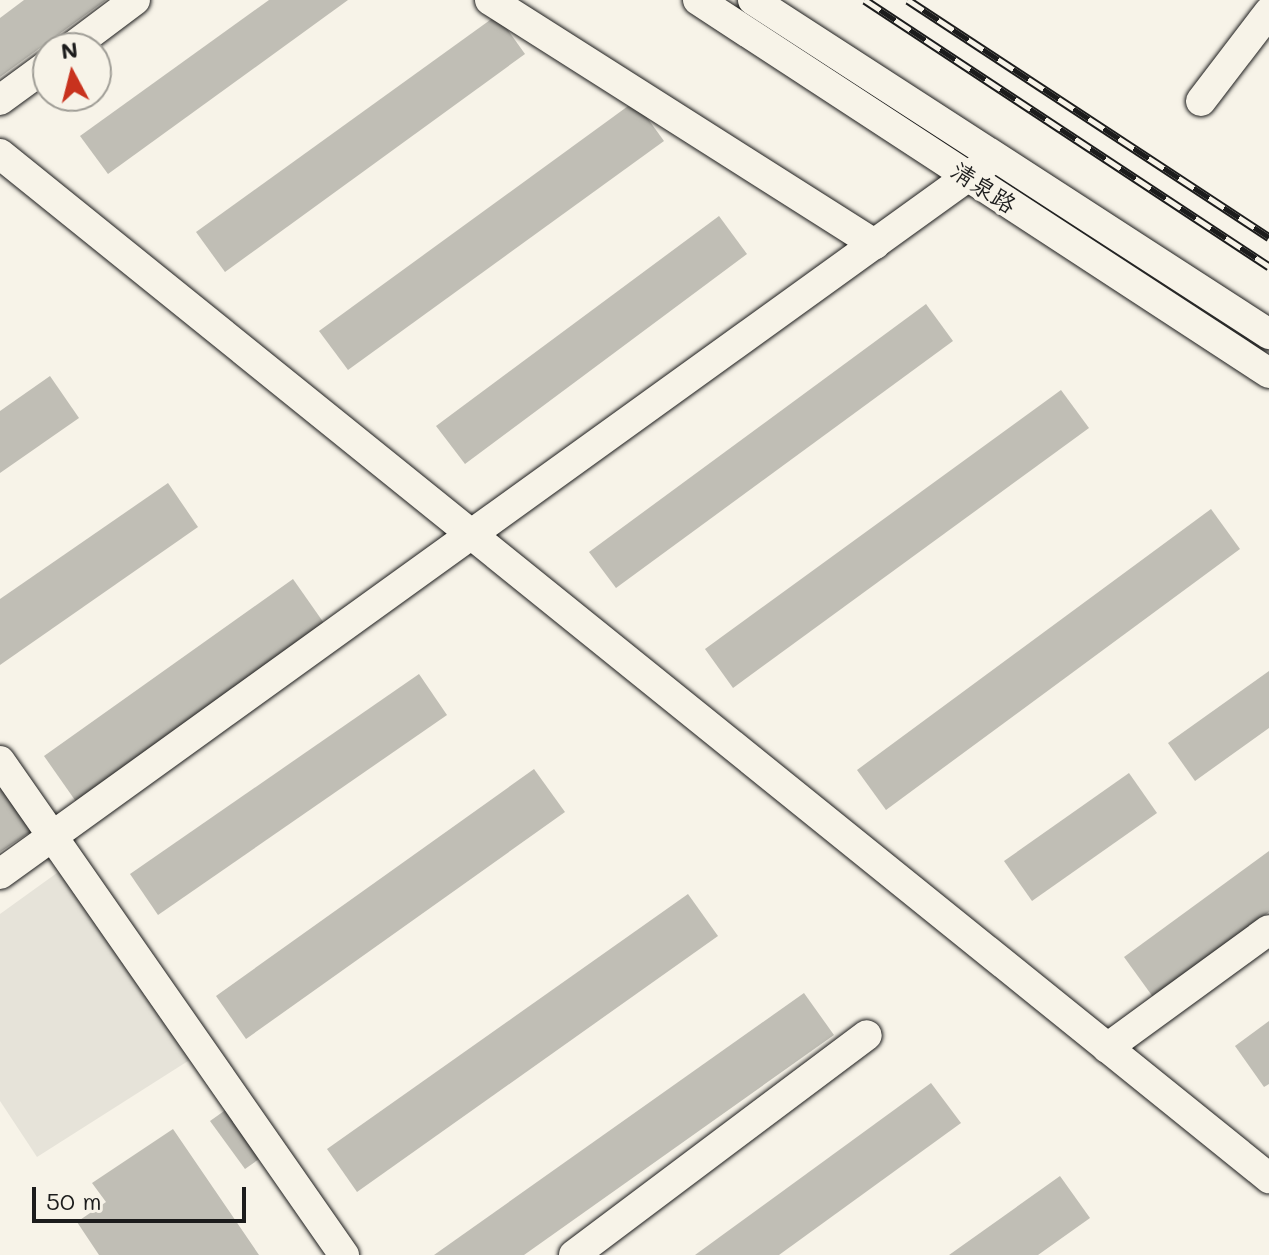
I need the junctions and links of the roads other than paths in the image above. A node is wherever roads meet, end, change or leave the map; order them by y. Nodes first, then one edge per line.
1 (135, 0) edge
2 (490, 0) edge
3 (698, 0) edge
4 (753, 0) edge
5 (1256, 0) edge
6 (1269, 11) edge
7 (92, 32) edge
8 (32, 77) edge
9 (0, 100) edge
10 (1201, 101) dead end
11 (0, 154) edge
12 (995, 157) junction
13 (968, 176) junction
14 (875, 244) junction
15 (1269, 334) edge
16 (1269, 373) edge
17 (471, 535) junction
18 (0, 761) edge
19 (52, 836) junction
20 (0, 874) edge
21 (1269, 930) edge
22 (867, 1035) dead end
23 (1107, 1048) junction
24 (1269, 1178) edge
25 (344, 1255) edge
26 (574, 1255) edge

1 - 7 street
2 - 14 street
3 - 13 street, 清泉路
4 - 12 street, 清泉路
5 - 6 street
6 - 10 street
8 - 9 street
11 - 17 street
12 - 13 street
12 - 15 street, 清泉路
13 - 14 street
13 - 16 street, 清泉路
14 - 17 street
17 - 19 street
17 - 23 street
18 - 19 street
19 - 20 street
19 - 25 street
21 - 23 street
22 - 26 street
23 - 24 street

